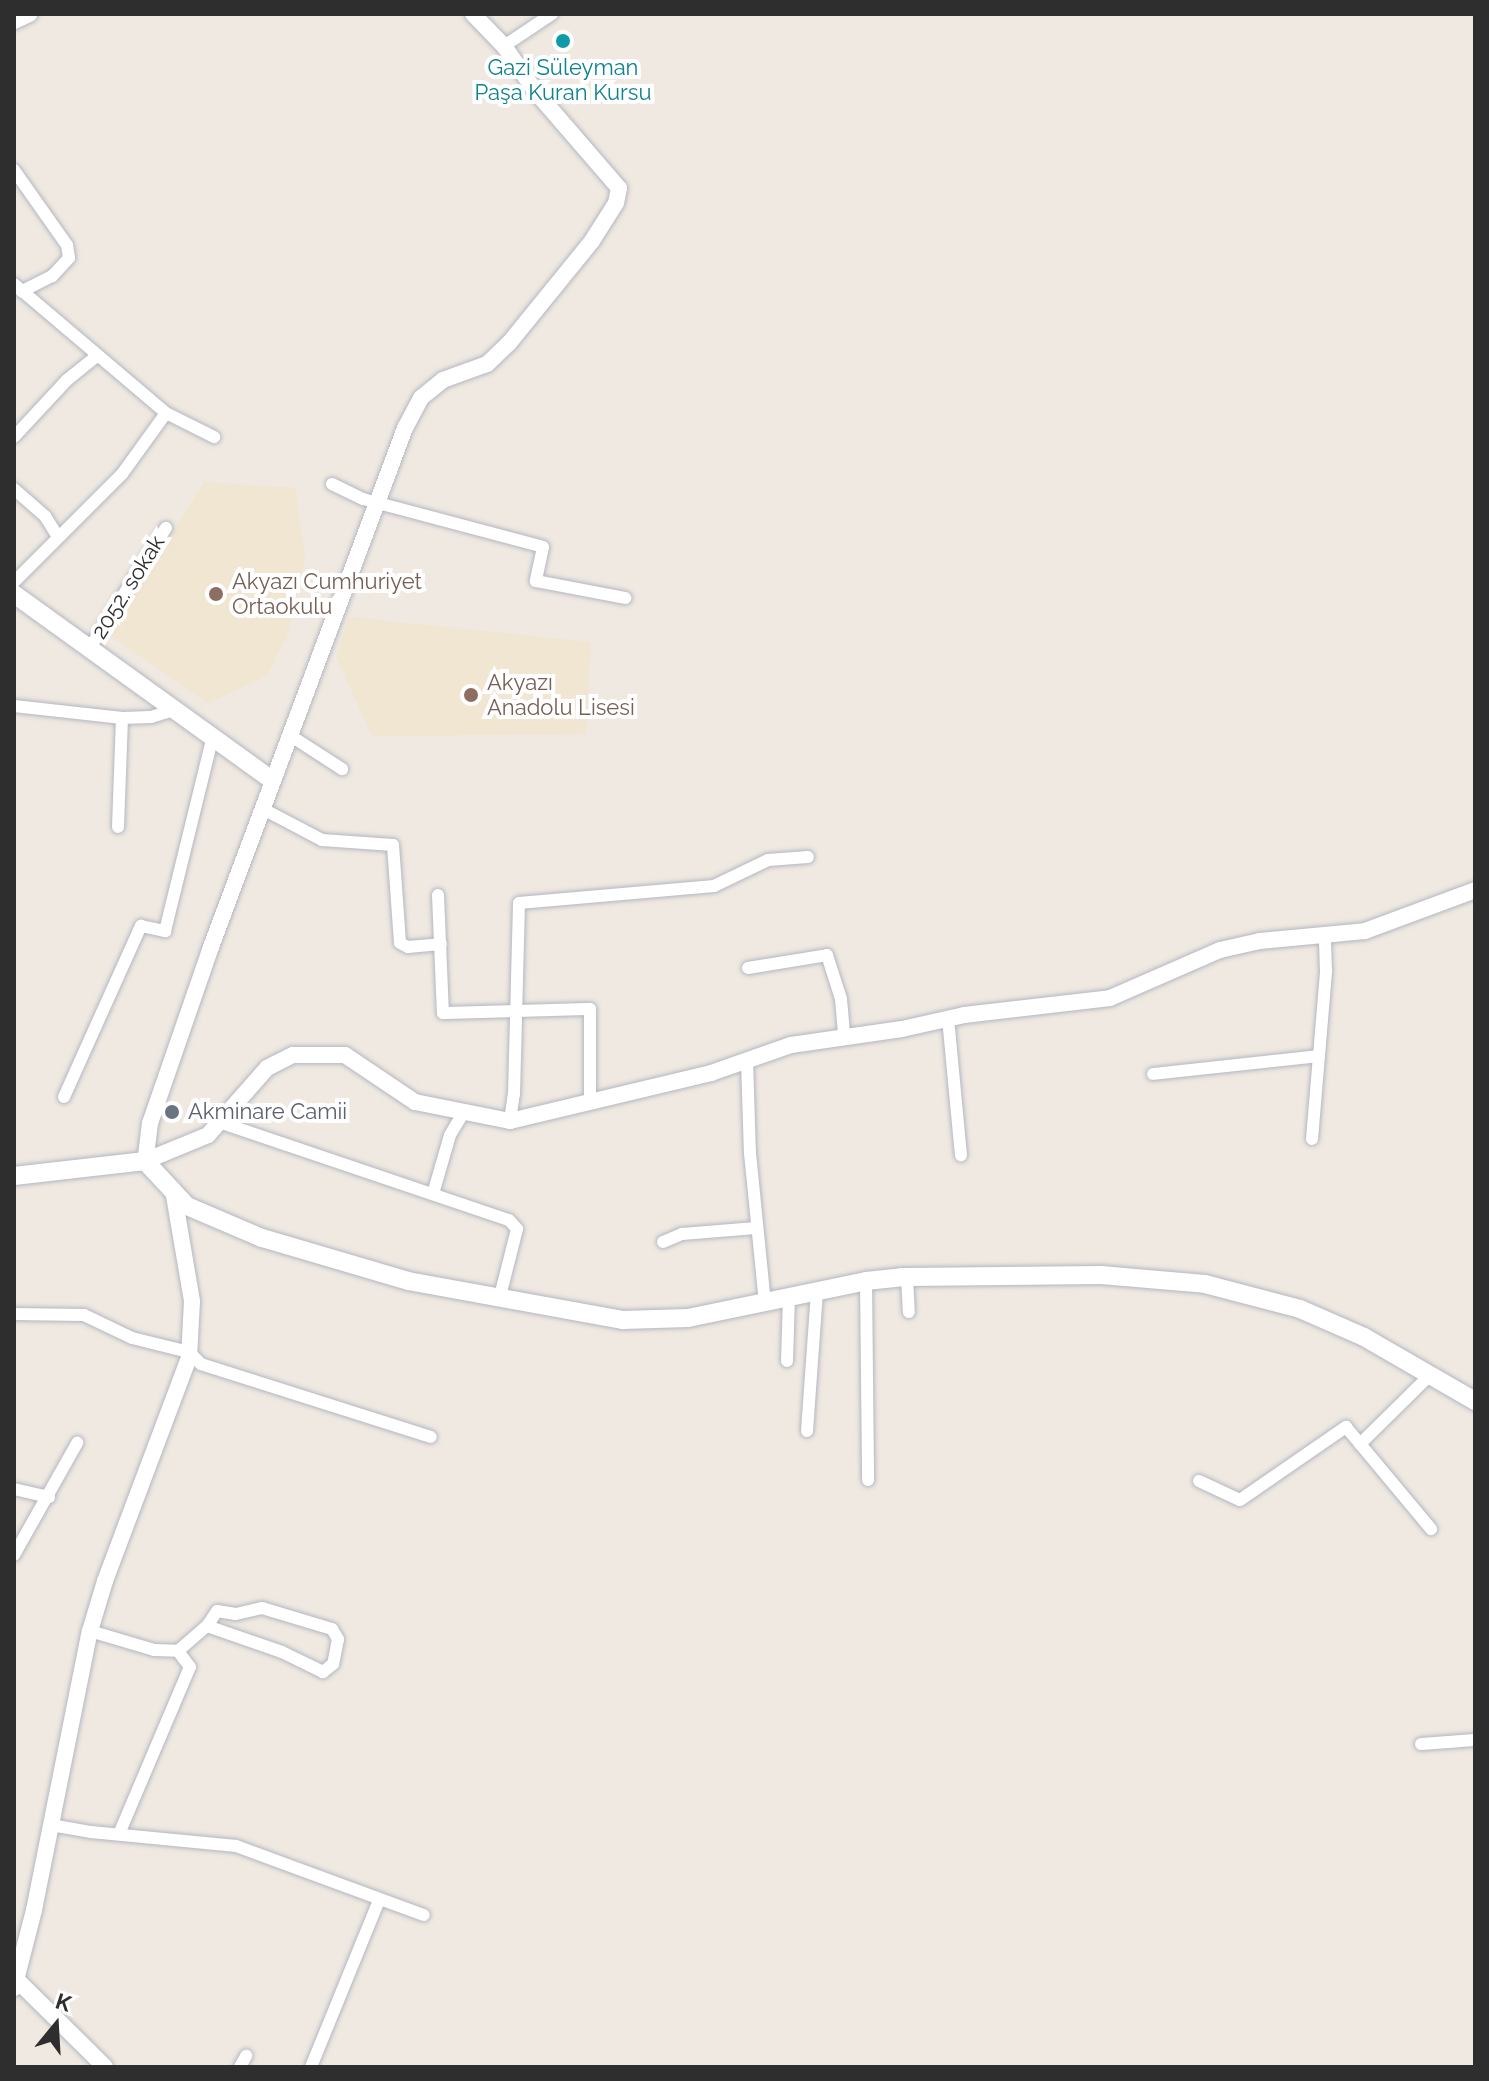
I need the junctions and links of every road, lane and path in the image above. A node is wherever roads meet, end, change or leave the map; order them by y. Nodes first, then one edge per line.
1 (29, 14) edge
2 (473, 14) edge
3 (552, 14) edge
4 (14, 21) edge
5 (504, 46) junction
6 (14, 170) edge
7 (17, 288) edge
8 (97, 356) junction
9 (166, 413) junction
10 (14, 437) edge
11 (214, 437) dead end
12 (332, 484) dead end
13 (14, 489) edge
14 (376, 502) junction
15 (166, 528) dead end
16 (58, 537) junction
17 (14, 582) edge
18 (14, 594) edge
19 (625, 598) dead end
20 (91, 646) junction
21 (14, 706) edge
22 (177, 709) junction
23 (122, 718) junction
24 (213, 735) junction
25 (291, 736) junction
26 (342, 769) dead end
27 (272, 780) junction
28 (263, 809) junction
29 (118, 827) dead end
30 (808, 857) dead end
31 (1475, 890) edge
32 (438, 895) dead end
33 (1325, 934) junction
34 (441, 944) junction
35 (748, 968) dead end
36 (516, 1012) junction
37 (948, 1018) junction
38 (844, 1037) junction
39 (1318, 1056) junction
40 (747, 1060) junction
41 (1153, 1074) dead end
42 (64, 1097) dead end
43 (590, 1102) junction
44 (464, 1112) junction
45 (510, 1121) junction
46 (219, 1122) junction
47 (1312, 1139) dead end
48 (961, 1155) dead end
49 (145, 1161) junction
50 (14, 1176) edge
51 (173, 1190) junction
52 (433, 1194) junction
53 (756, 1228) junction
54 (663, 1242) dead end
55 (907, 1277) junction
56 (866, 1281) junction
57 (817, 1293) junction
58 (500, 1296) junction
59 (789, 1298) junction
60 (765, 1303) junction
61 (909, 1312) dead end
62 (14, 1314) edge
63 (189, 1352) junction
64 (787, 1361) dead end
65 (1430, 1375) junction
66 (1475, 1401) edge
67 (807, 1431) dead end
68 (431, 1437) dead end
69 (77, 1443) dead end
70 (1360, 1444) junction
71 (868, 1480) dead end
72 (1199, 1481) dead end
73 (14, 1489) edge
74 (49, 1497) junction
75 (1431, 1529) dead end
76 (14, 1555) edge
77 (207, 1626) junction
78 (90, 1631) junction
79 (178, 1651) junction
80 (1475, 1740) edge
81 (1421, 1744) dead end
82 (51, 1825) junction
83 (119, 1834) junction
84 (379, 1900) junction
85 (424, 1915) dead end
86 (15, 1982) edge
87 (105, 2067) edge
88 (311, 2067) edge

1 - 4 street
2 - 5 street
3 - 5 street
5 - 14 street
6 - 7 street
7 - 8 street
8 - 9 street
8 - 10 street
9 - 11 street
9 - 16 street
12 - 14 street
13 - 16 street
14 - 19 street
14 - 25 street
15 - 20 street, 2052. sokak
16 - 17 street
18 - 20 main road
20 - 22 main road
21 - 23 street
22 - 23 street
22 - 24 main road
23 - 29 street
24 - 27 main road
24 - 42 street
25 - 26 street
25 - 27 street
27 - 28 street
28 - 34 street
28 - 49 street
30 - 36 street
31 - 33 street
32 - 34 street
33 - 37 street
33 - 39 street
34 - 36 street
35 - 38 street
36 - 43 street
36 - 45 street
37 - 38 street
37 - 48 street
38 - 40 street
39 - 41 street
39 - 47 street
40 - 43 street
40 - 53 street
43 - 45 street
44 - 45 street
44 - 46 street
44 - 52 street
46 - 49 street
46 - 52 street
49 - 50 main road
49 - 51 main road
51 - 58 main road
51 - 63 street
52 - 58 street
53 - 54 street
53 - 60 street
55 - 56 main road
55 - 61 street
55 - 65 main road
56 - 57 main road
56 - 71 street
57 - 59 main road
57 - 67 street
58 - 60 main road
59 - 60 main road
59 - 64 street
62 - 63 street
63 - 68 street
63 - 78 street
65 - 66 main road
65 - 70 street
69 - 74 street
70 - 72 street
70 - 75 street
73 - 74 street
74 - 76 street
77 - 77 street
77 - 79 street
78 - 79 street
78 - 82 street
79 - 83 street
80 - 81 street
82 - 83 street
82 - 86 street
83 - 84 street
84 - 85 street
84 - 88 street
86 - 87 street

